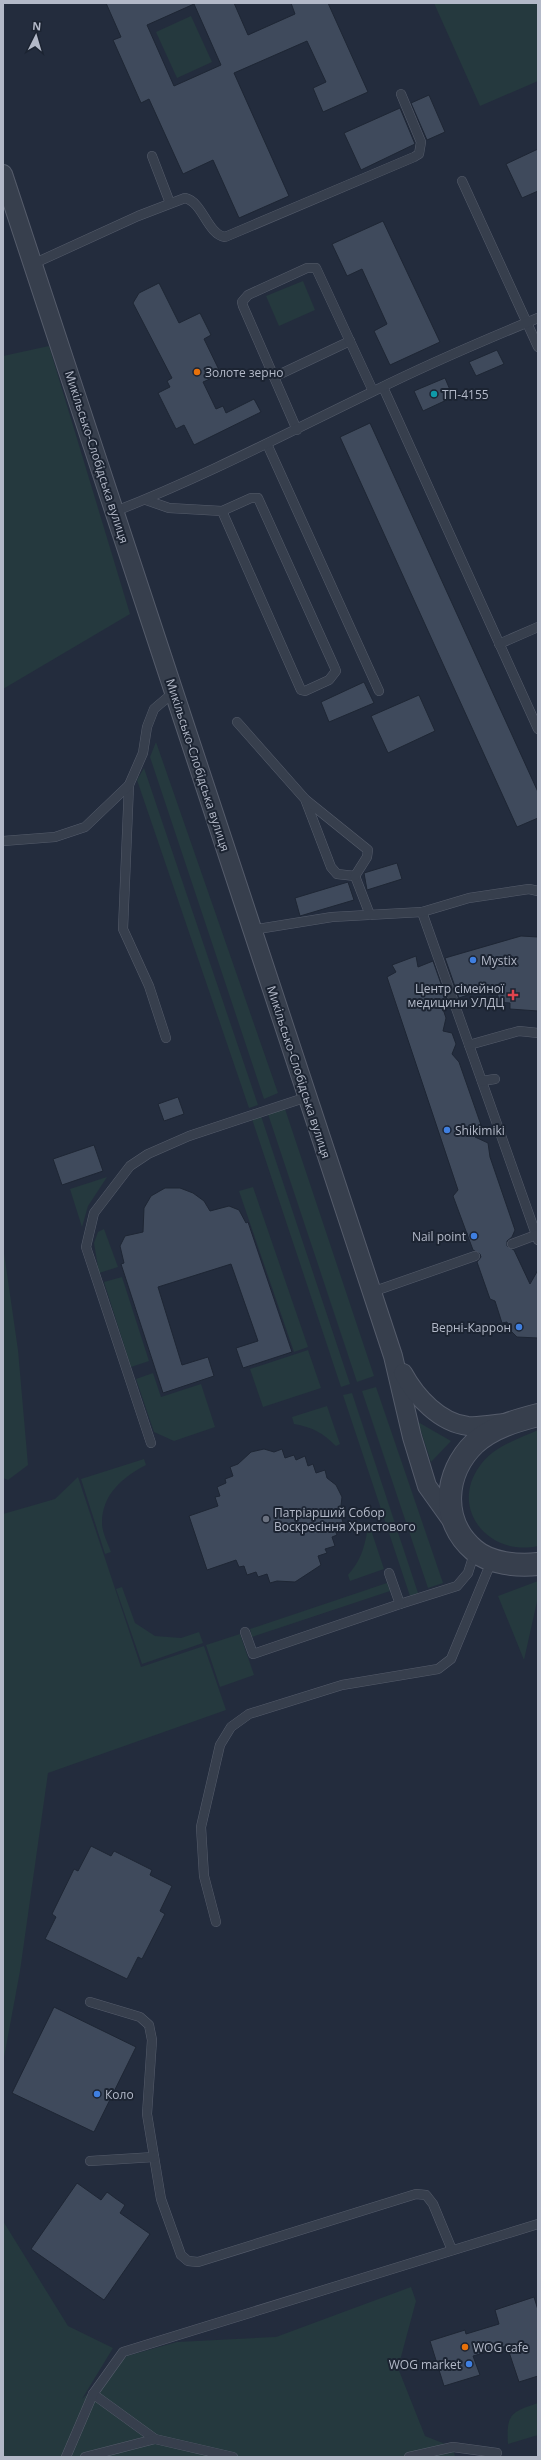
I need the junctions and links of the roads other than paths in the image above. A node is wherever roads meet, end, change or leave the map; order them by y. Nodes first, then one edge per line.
1 (401, 94) dead end
2 (152, 156) dead end
3 (3, 174) edge
4 (462, 181) dead end
5 (170, 203) junction
6 (34, 264) junction
7 (538, 318) edge
8 (527, 322) junction
9 (350, 341) junction
10 (538, 347) edge
11 (274, 377) junction
12 (383, 386) junction
13 (373, 391) junction
14 (297, 430) junction
15 (268, 444) junction
16 (146, 500) junction
17 (116, 511) junction
18 (222, 511) junction
19 (538, 627) edge
20 (499, 644) junction
21 (379, 691) dead end
22 (174, 692) junction
23 (237, 722) dead end
24 (538, 729) edge
25 (129, 784) junction
26 (305, 799) junction
27 (3, 841) edge
28 (355, 876) junction
29 (538, 891) edge
30 (422, 912) junction
31 (370, 915) junction
32 (252, 930) junction
33 (538, 1033) edge
34 (166, 1038) dead end
35 (469, 1045) junction
36 (495, 1078) dead end
37 (482, 1081) junction
38 (307, 1096) junction
39 (537, 1238) edge
40 (512, 1244) dead end
41 (475, 1256) dead end
42 (372, 1292) junction
43 (393, 1356) junction
44 (538, 1415) edge
45 (508, 1423) junction
46 (150, 1443) dead end
47 (452, 1521) junction
48 (483, 1556) junction
49 (538, 1565) edge
50 (389, 1573) dead end
51 (400, 1604) junction
52 (245, 1632) dead end
53 (216, 1922) dead end
54 (90, 2002) dead end
55 (154, 2157) junction
56 (90, 2161) dead end
57 (538, 2224) edge
58 (452, 2250) junction
59 (93, 2394) junction
60 (155, 2439) junction
61 (497, 2453) dead end
62 (66, 2457) edge
63 (85, 2457) edge
64 (233, 2457) edge
65 (409, 2457) edge

1 - 5 lane
2 - 5 lane
3 - 6 street, Микільсько-Слобідська вулиця
4 - 8 lane
5 - 6 lane
6 - 17 street, Микільсько-Слобідська вулиця
7 - 8 lane
8 - 10 lane
8 - 12 lane
9 - 11 lane
9 - 11 lane
9 - 13 lane
11 - 14 lane
12 - 13 lane
12 - 20 lane
13 - 14 lane
14 - 15 lane
15 - 16 lane
15 - 21 lane
16 - 17 lane
16 - 18 lane
17 - 22 street, Микільсько-Слобідська вулиця
18 - 18 lane
19 - 20 lane
20 - 24 lane
22 - 25 lane
22 - 32 street, Микільсько-Слобідська вулиця
23 - 26 lane
25 - 27 lane
25 - 34 lane
26 - 28 lane
26 - 28 lane
28 - 31 lane
29 - 30 lane
30 - 31 lane
30 - 35 lane
31 - 32 lane
32 - 38 street, Микільсько-Слобідська вулиця
33 - 35 lane
35 - 37 lane
36 - 37 lane
37 - 39 lane
38 - 42 street, Микільсько-Слобідська вулиця
38 - 46 lane
39 - 40 lane
41 - 42 lane
42 - 43 street, Микільсько-Слобідська вулиця
43 - 45 street, Микільсько-Слобідська вулиця
43 - 47 street, Микільсько-Слобідська вулиця
44 - 45 street
45 - 47 street
47 - 48 street
48 - 49 street
48 - 51 lane
48 - 53 lane
50 - 51 lane
51 - 52 lane
54 - 55 lane
55 - 56 lane
55 - 58 lane
57 - 58 lane
58 - 59 lane
59 - 60 lane
59 - 62 lane
60 - 63 lane
60 - 64 lane
61 - 65 lane

